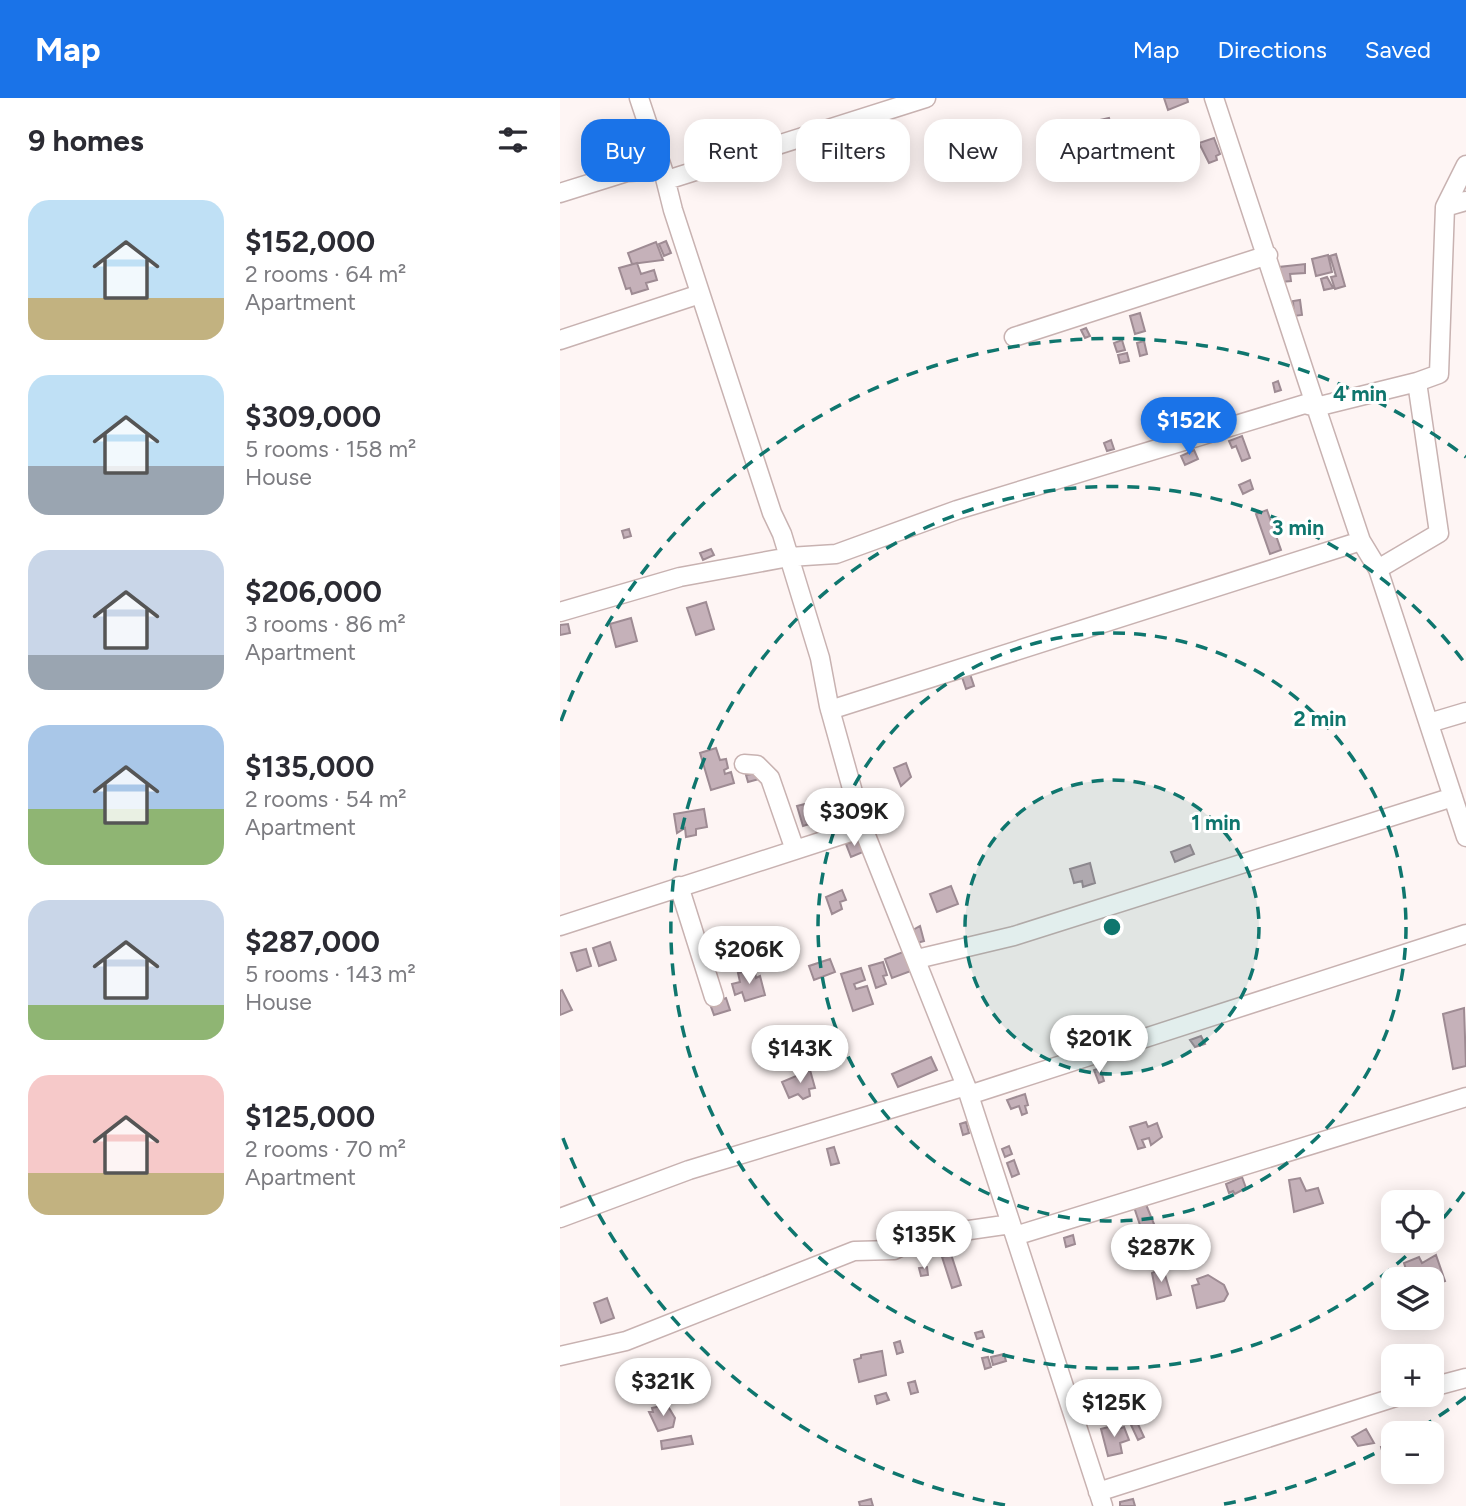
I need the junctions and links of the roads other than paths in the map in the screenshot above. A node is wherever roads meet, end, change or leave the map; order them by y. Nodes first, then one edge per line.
1 (639, 98) edge
2 (926, 98) edge
3 (1214, 98) edge
4 (646, 119) edge
5 (1466, 165) edge
6 (670, 174) edge
7 (594, 182) edge
8 (667, 182) edge
9 (560, 192) edge
10 (1466, 201) edge
11 (1446, 207) junction
12 (1268, 255) junction
13 (700, 294) junction
14 (1014, 337) dead end
15 (560, 340) edge
16 (1417, 382) junction
17 (1316, 407) junction
18 (1361, 541) junction
19 (789, 557) junction
20 (1378, 569) junction
21 (560, 612) edge
22 (831, 710) junction
23 (1466, 712) edge
24 (1429, 723) junction
25 (744, 764) dead end
26 (1453, 797) junction
27 (863, 828) junction
28 (1466, 837) edge
29 (795, 850) junction
30 (679, 886) junction
31 (560, 926) edge
32 (1466, 934) edge
33 (917, 959) junction
34 (714, 998) dead end
35 (968, 1091) junction
36 (1466, 1097) edge
37 (560, 1218) edge
38 (1013, 1230) junction
39 (560, 1356) edge
40 (1466, 1378) edge
41 (1444, 1384) edge
42 (1381, 1402) edge
43 (1100, 1499) edge

1 - 4 street
2 - 6 street
3 - 12 street
5 - 11 street
7 - 9 street
8 - 13 street
10 - 11 street
11 - 16 street
12 - 14 street
12 - 17 street
13 - 15 street
13 - 19 street
16 - 17 street
16 - 20 street
17 - 18 street
17 - 19 street
18 - 20 street
18 - 22 street
19 - 21 street
19 - 22 street
20 - 24 street
22 - 27 street
23 - 24 street
24 - 26 street
25 - 29 street
26 - 28 street
26 - 33 street
27 - 29 street
27 - 33 street
29 - 30 street
30 - 31 street
30 - 34 street
32 - 35 street
33 - 35 street
35 - 37 street
35 - 38 street
36 - 38 street
38 - 39 street
38 - 43 street
40 - 41 street
42 - 43 street

